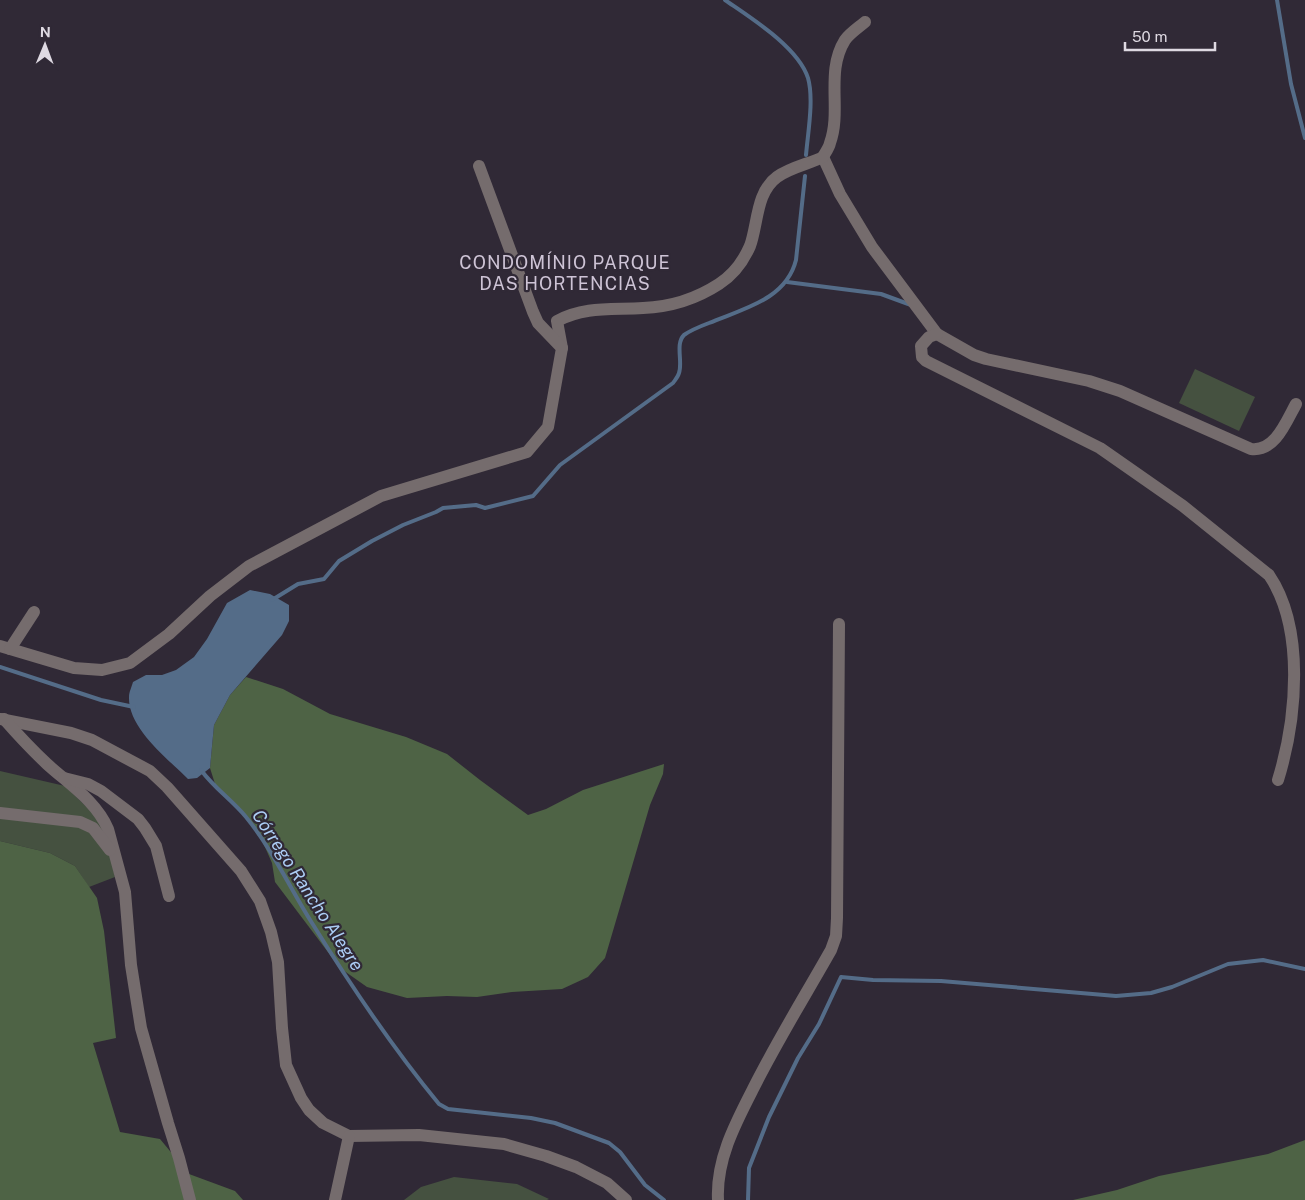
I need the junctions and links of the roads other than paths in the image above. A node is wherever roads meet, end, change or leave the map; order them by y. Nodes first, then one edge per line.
1 (865, 22) dead end
2 (823, 157) junction
3 (478, 166) dead end
4 (937, 334) junction
5 (562, 348) junction
6 (1296, 404) dead end
7 (34, 612) dead end
8 (839, 624) dead end
9 (5, 647) edge
10 (2, 719) edge
11 (63, 777) junction
12 (1278, 780) dead end
13 (0, 812) edge
14 (114, 854) junction
15 (169, 896) dead end
16 (349, 1136) junction
17 (190, 1200) edge
18 (335, 1200) edge
19 (626, 1200) edge
20 (718, 1200) edge

1 - 2 street
2 - 4 street
2 - 5 street
3 - 5 street
4 - 6 street
4 - 12 street
5 - 9 street
7 - 9 street
8 - 20 street
10 - 11 street
10 - 16 street
11 - 14 street
11 - 15 street
13 - 14 street
14 - 17 street
16 - 18 street
16 - 19 street

